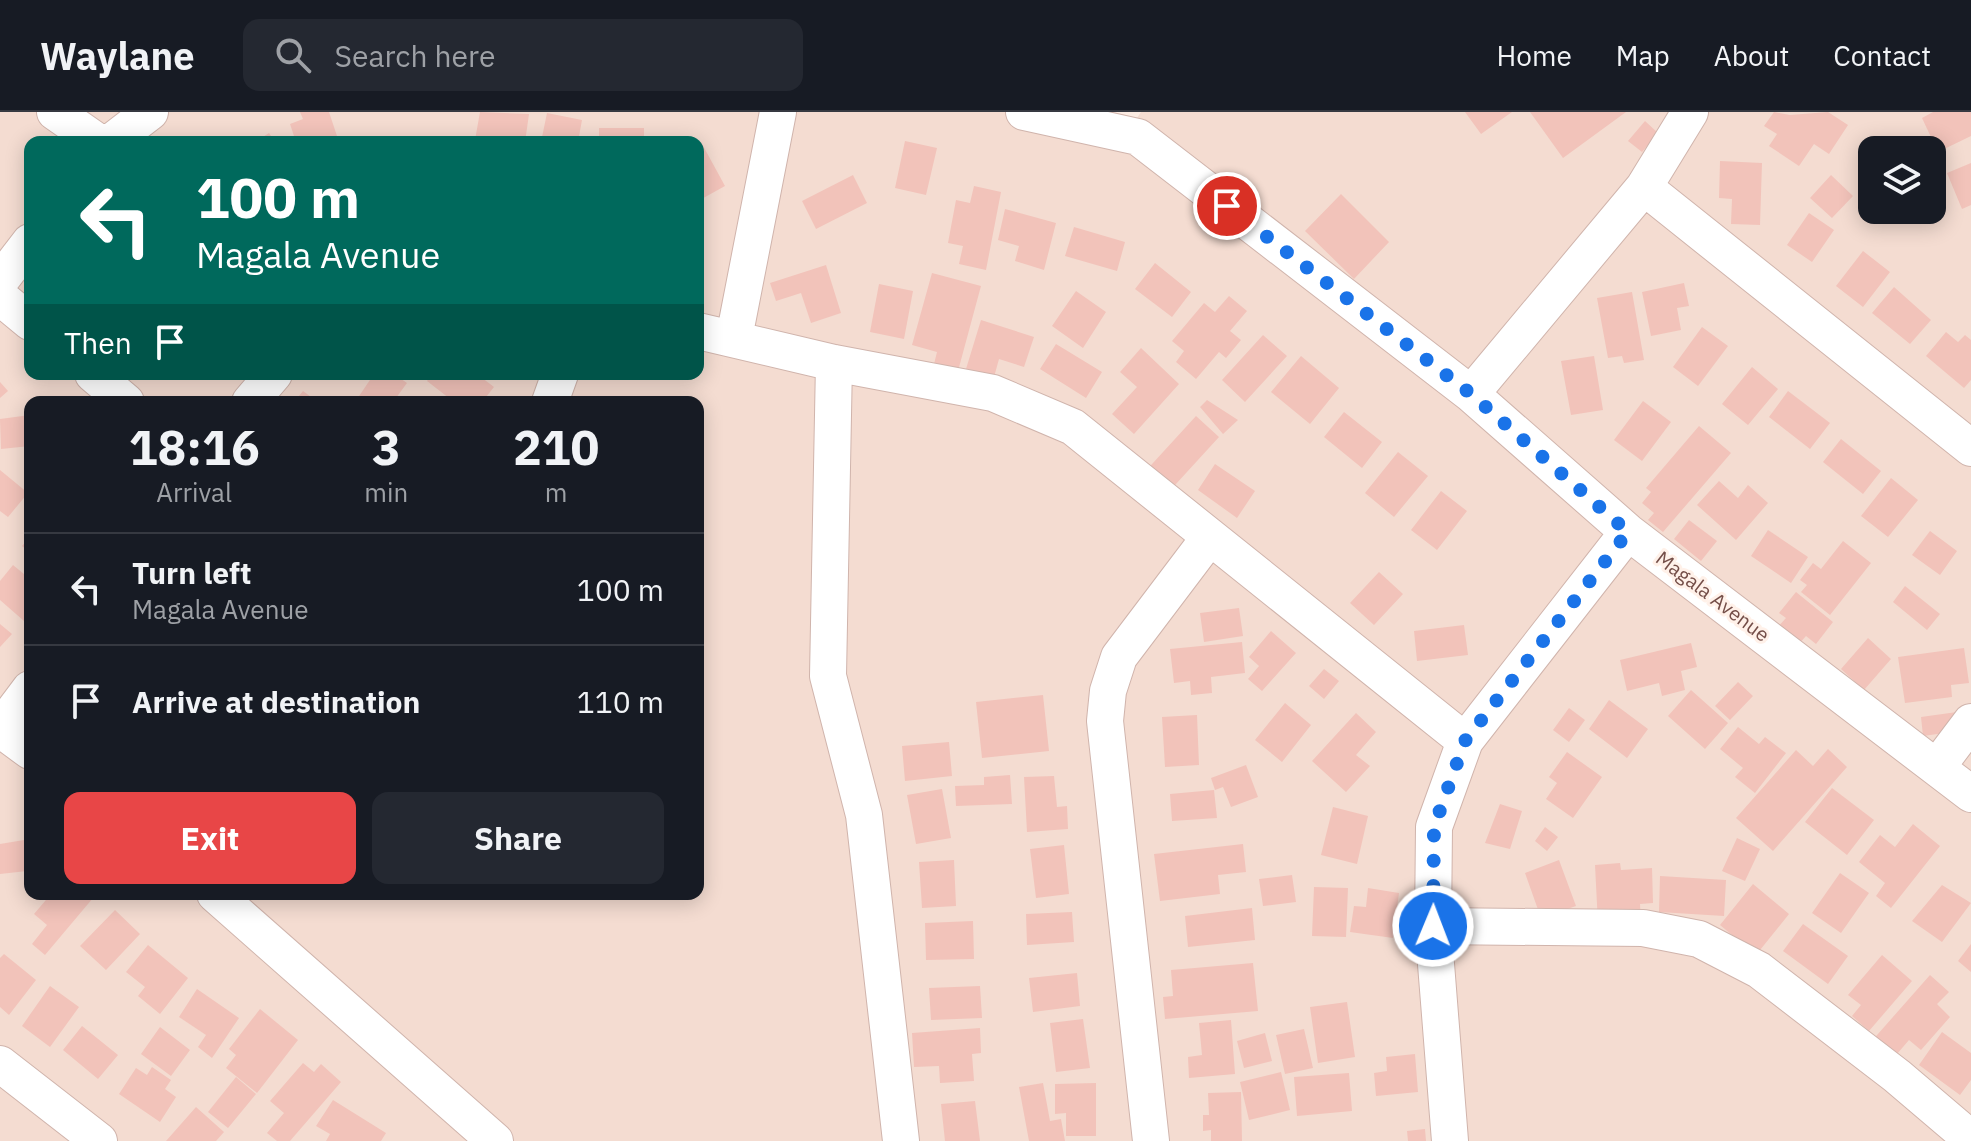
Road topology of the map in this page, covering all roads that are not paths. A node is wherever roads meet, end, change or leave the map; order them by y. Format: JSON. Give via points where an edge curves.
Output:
{"nodes":[{"id":1,"x":150,"y":112,"type":"edge"},
{"id":2,"x":778,"y":112,"type":"edge"},
{"id":3,"x":1024,"y":112,"type":"edge"},
{"id":4,"x":1690,"y":112,"type":"edge"},
{"id":5,"x":62,"y":114,"type":"edge"},
{"id":6,"x":1145,"y":124,"type":"edge"},
{"id":7,"x":90,"y":136,"type":"edge"},
{"id":8,"x":119,"y":136,"type":"edge"},
{"id":9,"x":1644,"y":187,"type":"junction"},
{"id":10,"x":24,"y":250,"type":"edge"},
{"id":11,"x":0,"y":281,"type":"edge"},
{"id":12,"x":0,"y":297,"type":"edge"},
{"id":13,"x":24,"y":317,"type":"edge"},
{"id":14,"x":704,"y":332,"type":"edge"},
{"id":15,"x":734,"y":338,"type":"junction"},
{"id":16,"x":834,"y":363,"type":"junction"},
{"id":17,"x":100,"y":380,"type":"edge"},
{"id":18,"x":269,"y":380,"type":"edge"},
{"id":19,"x":1471,"y":394,"type":"junction"},
{"id":20,"x":119,"y":396,"type":"edge"},
{"id":21,"x":255,"y":396,"type":"edge"},
{"id":22,"x":1971,"y":448,"type":"edge"},
{"id":23,"x":1628,"y":532,"type":"junction"},
{"id":24,"x":1209,"y":538,"type":"junction"},
{"id":25,"x":24,"y":697,"type":"edge"},
{"id":26,"x":1971,"y":722,"type":"edge"},
{"id":27,"x":1465,"y":741,"type":"junction"},
{"id":28,"x":24,"y":747,"type":"edge"},
{"id":29,"x":1937,"y":767,"type":"junction"},
{"id":30,"x":1971,"y":794,"type":"edge"},
{"id":31,"x":222,"y":900,"type":"edge"},
{"id":32,"x":1433,"y":926,"type":"junction"},
{"id":33,"x":0,"y":1064,"type":"edge"},
{"id":34,"x":1971,"y":1139,"type":"edge"},
{"id":35,"x":99,"y":1141,"type":"edge"},
{"id":36,"x":495,"y":1141,"type":"edge"},
{"id":37,"x":901,"y":1141,"type":"edge"},
{"id":38,"x":1151,"y":1141,"type":"edge"},
{"id":39,"x":1450,"y":1141,"type":"edge"}],
"edges":[{"from":1,"to":8,"type":"street"},
{"from":2,"to":15,"type":"street"},
{"from":3,"to":6,"type":"street","name":"Magala Avenue"},
{"from":4,"to":9,"type":"street"},
{"from":5,"to":7,"type":"street"},
{"from":6,"to":19,"type":"street","name":"Magala Avenue"},
{"from":9,"to":19,"type":"street"},
{"from":9,"to":22,"type":"street"},
{"from":10,"to":11,"type":"street"},
{"from":12,"to":13,"type":"street"},
{"from":14,"to":15,"type":"street"},
{"from":15,"to":16,"type":"street"},
{"from":16,"to":24,"type":"street","via":[[993,393],[1073,427]]},
{"from":16,"to":37,"type":"street","via":[[828,676],[864,815]]},
{"from":17,"to":20,"type":"street"},
{"from":18,"to":21,"type":"street"},
{"from":19,"to":23,"type":"street","name":"Magala Avenue"},
{"from":23,"to":27,"type":"street"},
{"from":23,"to":29,"type":"street","name":"Magala Avenue"},
{"from":24,"to":27,"type":"street"},
{"from":24,"to":38,"type":"street","via":[[1119,657],[1105,721]]},
{"from":25,"to":28,"type":"street","via":[[0,729]]},
{"from":26,"to":29,"type":"street"},
{"from":27,"to":32,"type":"street","via":[[1434,827]]},
{"from":29,"to":30,"type":"street","name":"Magala Avenue"},
{"from":31,"to":36,"type":"street"},
{"from":32,"to":34,"type":"street","via":[[1643,928],[1699,939],[1759,970]]},
{"from":32,"to":39,"type":"street"},
{"from":33,"to":35,"type":"street"}]}
